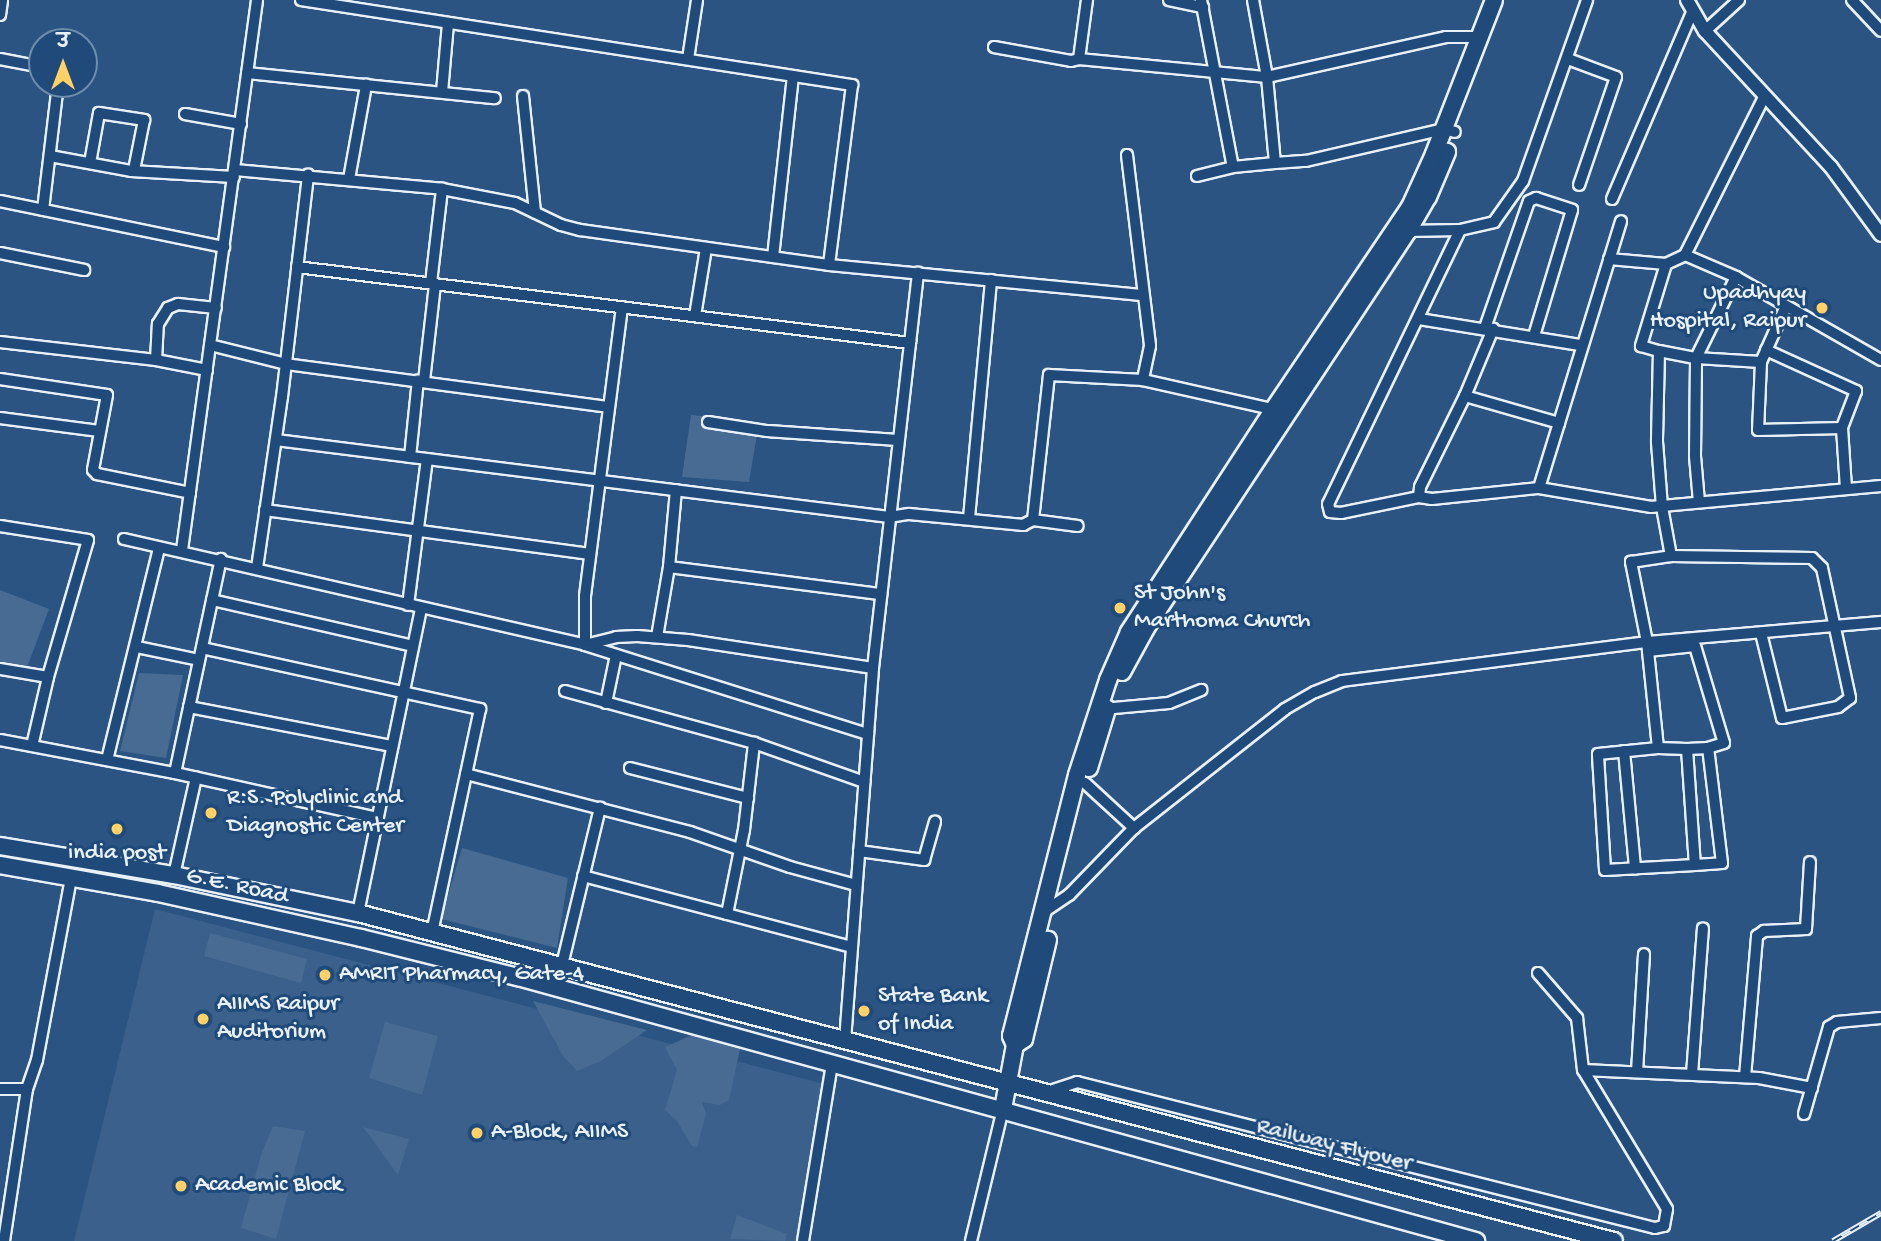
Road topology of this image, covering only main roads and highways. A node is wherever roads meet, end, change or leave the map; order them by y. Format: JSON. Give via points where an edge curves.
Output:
{"nodes":[{"id":1,"x":1494,"y":0,"type":"edge"},
{"id":2,"x":1505,"y":0,"type":"edge"},
{"id":3,"x":1450,"y":131,"type":"junction"},
{"id":4,"x":1401,"y":231,"type":"junction"},
{"id":5,"x":1102,"y":709,"type":"junction"},
{"id":6,"x":0,"y":846,"type":"edge"},
{"id":7,"x":0,"y":865,"type":"edge"},
{"id":8,"x":1051,"y":907,"type":"junction"},
{"id":9,"x":1006,"y":1083,"type":"junction"},
{"id":10,"x":1003,"y":1109,"type":"junction"},
{"id":11,"x":1476,"y":1241,"type":"edge"},
{"id":12,"x":1614,"y":1241,"type":"edge"}],
"edges":[{"from":1,"to":3,"type":"main road"},
{"from":2,"to":3,"type":"main road"},
{"from":3,"to":4,"type":"main road"},
{"from":4,"to":5,"type":"main road","via":[[1290,413],[1146,628]]},
{"from":4,"to":5,"type":"main road","via":[[1273,410],[1129,632]]},
{"from":5,"to":8,"type":"main road"},
{"from":5,"to":8,"type":"main road","via":[[1077,775]]},
{"from":6,"to":9,"type":"main road","name":"Railway Flyover","via":[[174,875],[358,913]]},
{"from":7,"to":10,"type":"main road","name":"G.E. Road","via":[[172,896],[382,943]]},
{"from":8,"to":9,"type":"main road","via":[[1011,1036],[1015,1045]]},
{"from":9,"to":10,"type":"main road"},
{"from":9,"to":12,"type":"main road","name":"Railway Flyover"},
{"from":10,"to":11,"type":"main road"}]}
